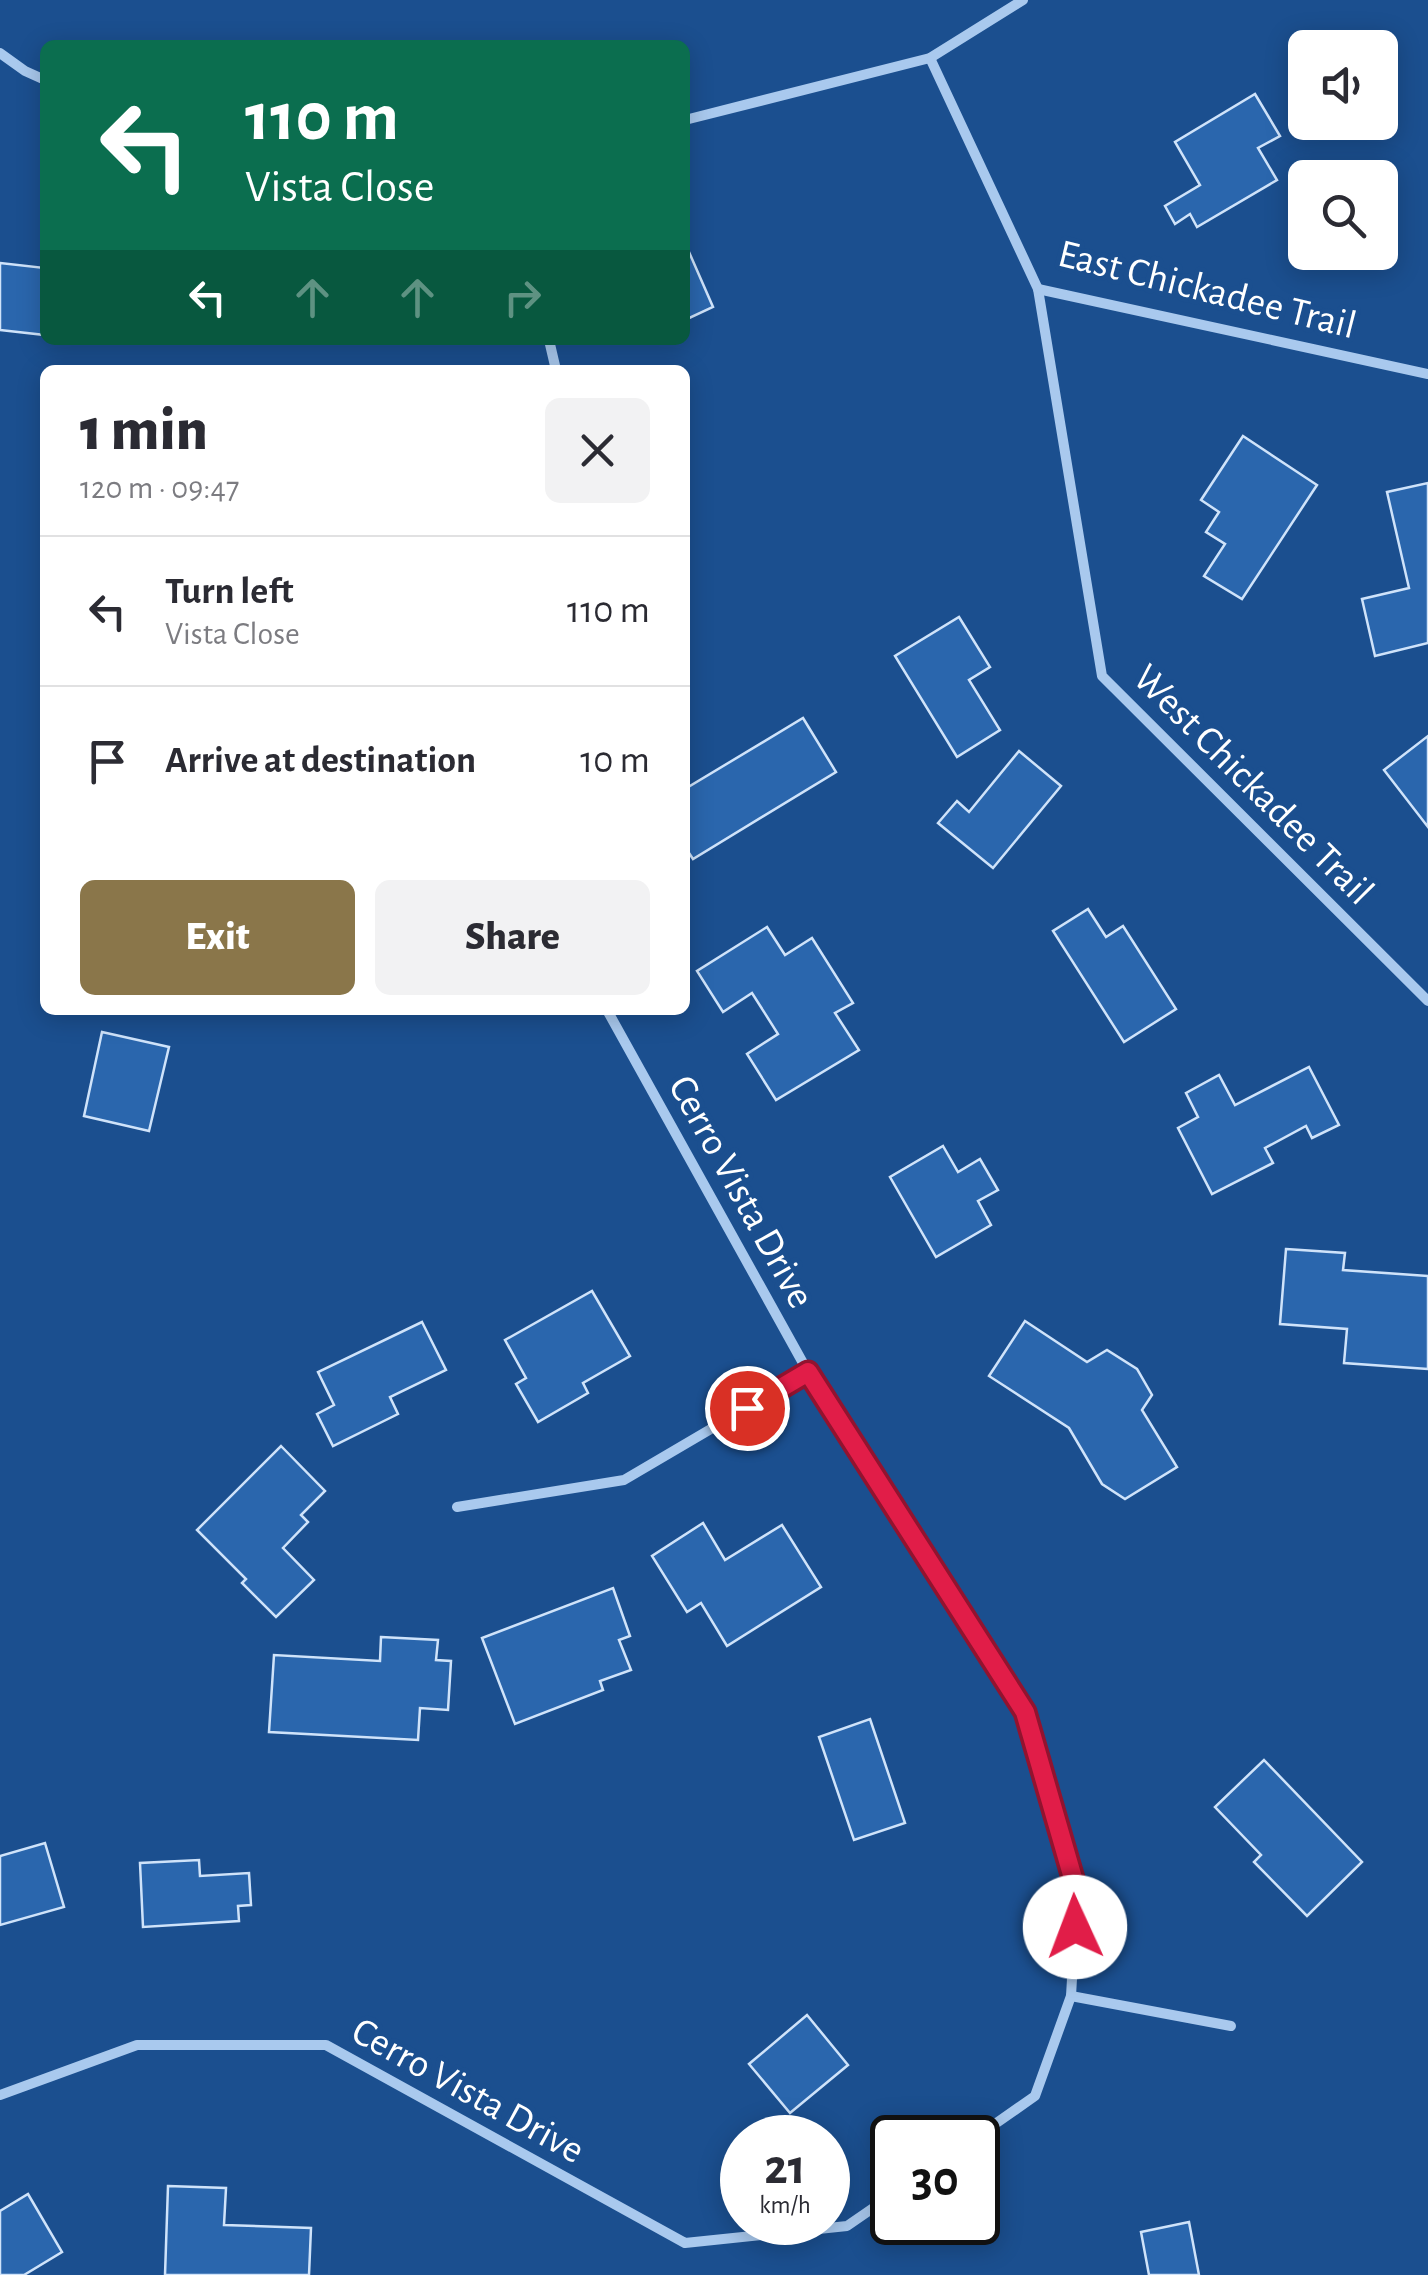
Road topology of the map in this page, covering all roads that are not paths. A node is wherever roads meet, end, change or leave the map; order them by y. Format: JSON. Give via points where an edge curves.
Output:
{"nodes":[{"id":1,"x":1023,"y":0,"type":"edge"},
{"id":2,"x":0,"y":53,"type":"edge"},
{"id":3,"x":930,"y":58,"type":"junction"},
{"id":4,"x":40,"y":78,"type":"edge"},
{"id":5,"x":690,"y":119,"type":"edge"},
{"id":6,"x":1038,"y":289,"type":"junction"},
{"id":7,"x":1428,"y":374,"type":"edge"},
{"id":8,"x":1428,"y":1001,"type":"edge"},
{"id":9,"x":610,"y":1015,"type":"edge"},
{"id":10,"x":808,"y":1372,"type":"junction"},
{"id":11,"x":458,"y":1507,"type":"dead end"},
{"id":12,"x":1071,"y":1996,"type":"junction"},
{"id":13,"x":1231,"y":2026,"type":"dead end"},
{"id":14,"x":0,"y":2095,"type":"edge"},
{"id":15,"x":1000,"y":2121,"type":"edge"},
{"id":16,"x":870,"y":2210,"type":"edge"}],
"edges":[{"from":1,"to":3,"type":"street"},
{"from":2,"to":4,"type":"street"},
{"from":3,"to":5,"type":"street"},
{"from":3,"to":6,"type":"street","name":"East Chickadee Trail"},
{"from":6,"to":7,"type":"street","name":"East Chickadee Trail"},
{"from":6,"to":8,"type":"street","name":"West Chickadee Trail","via":[[1102,676]]},
{"from":9,"to":10,"type":"street","name":"Cerro Vista Drive"},
{"from":10,"to":11,"type":"street","via":[[624,1480]]},
{"from":10,"to":12,"type":"street","name":"Cerro Vista Drive","via":[[1025,1712],[1077,1892]]},
{"from":12,"to":13,"type":"street"},
{"from":12,"to":15,"type":"street","name":"Cerro Vista Drive","via":[[1036,2096]]},
{"from":14,"to":16,"type":"street","name":"Cerro Vista Drive","via":[[138,2045],[326,2045],[685,2244],[847,2226]]}]}
